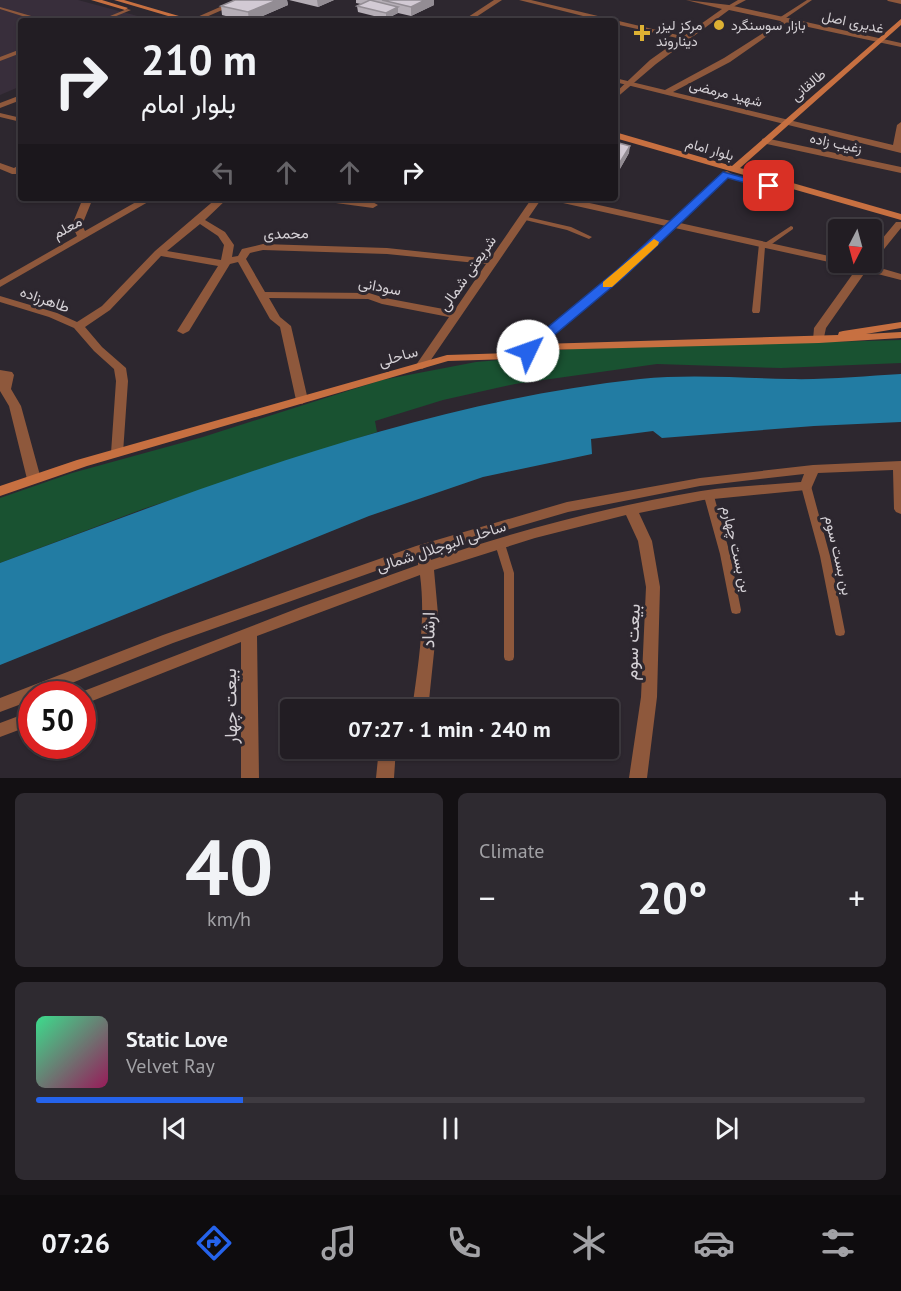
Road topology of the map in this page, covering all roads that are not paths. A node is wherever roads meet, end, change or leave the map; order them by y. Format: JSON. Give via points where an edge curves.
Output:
{"nodes":[{"id":1,"x":94,"y":0,"type":"edge"},
{"id":2,"x":117,"y":0,"type":"edge"},
{"id":3,"x":242,"y":0,"type":"edge"},
{"id":4,"x":255,"y":0,"type":"edge"},
{"id":5,"x":499,"y":0,"type":"edge"},
{"id":6,"x":522,"y":0,"type":"edge"},
{"id":7,"x":689,"y":0,"type":"edge"},
{"id":8,"x":710,"y":0,"type":"edge"},
{"id":9,"x":742,"y":0,"type":"edge"},
{"id":10,"x":810,"y":0,"type":"edge"},
{"id":11,"x":890,"y":0,"type":"edge"},
{"id":12,"x":901,"y":2,"type":"edge"},
{"id":13,"x":729,"y":7,"type":"junction"},
{"id":14,"x":0,"y":8,"type":"edge"},
{"id":15,"x":129,"y":10,"type":"junction"},
{"id":16,"x":33,"y":18,"type":"edge"},
{"id":17,"x":108,"y":18,"type":"edge"},
{"id":18,"x":159,"y":18,"type":"edge"},
{"id":19,"x":181,"y":18,"type":"edge"},
{"id":20,"x":199,"y":18,"type":"edge"},
{"id":21,"x":211,"y":18,"type":"edge"},
{"id":22,"x":470,"y":18,"type":"edge"},
{"id":23,"x":600,"y":18,"type":"edge"},
{"id":24,"x":784,"y":19,"type":"junction"},
{"id":25,"x":901,"y":21,"type":"edge"},
{"id":26,"x":618,"y":22,"type":"edge"},
{"id":27,"x":686,"y":38,"type":"junction"},
{"id":28,"x":879,"y":40,"type":"junction"},
{"id":29,"x":901,"y":45,"type":"edge"},
{"id":30,"x":18,"y":52,"type":"edge"},
{"id":31,"x":0,"y":59,"type":"edge"},
{"id":32,"x":618,"y":81,"type":"edge"},
{"id":33,"x":627,"y":83,"type":"junction"},
{"id":34,"x":18,"y":92,"type":"edge"},
{"id":35,"x":667,"y":92,"type":"junction"},
{"id":36,"x":618,"y":93,"type":"edge"},
{"id":37,"x":18,"y":98,"type":"edge"},
{"id":38,"x":0,"y":99,"type":"edge"},
{"id":39,"x":0,"y":106,"type":"edge"},
{"id":40,"x":0,"y":115,"type":"edge"},
{"id":41,"x":18,"y":119,"type":"edge"},
{"id":42,"x":787,"y":122,"type":"junction"},
{"id":43,"x":901,"y":125,"type":"edge"},
{"id":44,"x":618,"y":136,"type":"edge"},
{"id":45,"x":765,"y":141,"type":"junction"},
{"id":46,"x":618,"y":144,"type":"edge"},
{"id":47,"x":899,"y":150,"type":"edge"},
{"id":48,"x":0,"y":166,"type":"edge"},
{"id":49,"x":18,"y":170,"type":"edge"},
{"id":50,"x":18,"y":170,"type":"edge"},
{"id":51,"x":901,"y":170,"type":"edge"},
{"id":52,"x":730,"y":172,"type":"junction"},
{"id":53,"x":0,"y":173,"type":"edge"},
{"id":54,"x":87,"y":201,"type":"edge"},
{"id":55,"x":144,"y":201,"type":"edge"},
{"id":56,"x":220,"y":201,"type":"edge"},
{"id":57,"x":343,"y":201,"type":"edge"},
{"id":58,"x":535,"y":201,"type":"edge"},
{"id":59,"x":568,"y":201,"type":"edge"},
{"id":60,"x":373,"y":205,"type":"dead end"},
{"id":61,"x":523,"y":218,"type":"junction"},
{"id":62,"x":199,"y":220,"type":"junction"},
{"id":63,"x":900,"y":222,"type":"edge"},
{"id":64,"x":673,"y":224,"type":"junction"},
{"id":65,"x":791,"y":228,"type":"dead end"},
{"id":66,"x":82,"y":235,"type":"junction"},
{"id":67,"x":590,"y":237,"type":"dead end"},
{"id":68,"x":764,"y":244,"type":"junction"},
{"id":69,"x":882,"y":244,"type":"edge"},
{"id":70,"x":159,"y":253,"type":"junction"},
{"id":71,"x":241,"y":259,"type":"junction"},
{"id":72,"x":828,"y":259,"type":"edge"},
{"id":73,"x":225,"y":262,"type":"junction"},
{"id":74,"x":493,"y":262,"type":"junction"},
{"id":75,"x":882,"y":268,"type":"edge"},
{"id":76,"x":860,"y":273,"type":"edge"},
{"id":77,"x":901,"y":277,"type":"edge"},
{"id":78,"x":1,"y":282,"type":"edge"},
{"id":79,"x":262,"y":296,"type":"junction"},
{"id":80,"x":0,"y":299,"type":"edge"},
{"id":81,"x":756,"y":311,"type":"dead end"},
{"id":82,"x":456,"y":315,"type":"junction"},
{"id":83,"x":901,"y":325,"type":"edge"},
{"id":84,"x":78,"y":326,"type":"junction"},
{"id":85,"x":183,"y":331,"type":"dead end"},
{"id":86,"x":901,"y":335,"type":"edge"},
{"id":87,"x":819,"y":340,"type":"junction"},
{"id":88,"x":541,"y":347,"type":"junction"},
{"id":89,"x":422,"y":365,"type":"junction"},
{"id":90,"x":0,"y":374,"type":"edge"},
{"id":91,"x":302,"y":400,"type":"junction"},
{"id":92,"x":117,"y":453,"type":"junction"},
{"id":93,"x":900,"y":465,"type":"edge"},
{"id":94,"x":813,"y":469,"type":"junction"},
{"id":95,"x":34,"y":479,"type":"junction"},
{"id":96,"x":806,"y":486,"type":"junction"},
{"id":97,"x":0,"y":491,"type":"edge"},
{"id":98,"x":709,"y":496,"type":"junction"},
{"id":99,"x":901,"y":509,"type":"edge"},
{"id":100,"x":631,"y":510,"type":"junction"},
{"id":101,"x":500,"y":544,"type":"junction"},
{"id":102,"x":424,"y":558,"type":"junction"},
{"id":103,"x":736,"y":610,"type":"dead end"},
{"id":104,"x":840,"y":632,"type":"dead end"},
{"id":105,"x":249,"y":634,"type":"junction"},
{"id":106,"x":508,"y":657,"type":"dead end"},
{"id":107,"x":96,"y":694,"type":"edge"},
{"id":108,"x":422,"y":699,"type":"edge"},
{"id":109,"x":0,"y":705,"type":"edge"},
{"id":110,"x":18,"y":723,"type":"edge"},
{"id":111,"x":0,"y":730,"type":"edge"},
{"id":112,"x":387,"y":759,"type":"edge"},
{"id":113,"x":250,"y":778,"type":"edge"},
{"id":114,"x":385,"y":778,"type":"edge"},
{"id":115,"x":638,"y":778,"type":"edge"}],
"edges":[{"from":1,"to":15,"type":"main road"},
{"from":2,"to":19,"type":"main road"},
{"from":3,"to":20,"type":"street"},
{"from":4,"to":21,"type":"street"},
{"from":5,"to":22,"type":"street"},
{"from":6,"to":23,"type":"street"},
{"from":7,"to":13,"type":"street","name":"غدیری اصل"},
{"from":8,"to":13,"type":"street","name":"غدیری اصل"},
{"from":9,"to":13,"type":"street"},
{"from":10,"to":24,"type":"lane"},
{"from":11,"to":12,"type":"street"},
{"from":13,"to":24,"type":"street","name":"غدیری اصل"},
{"from":13,"to":27,"type":"street"},
{"from":14,"to":16,"type":"lane"},
{"from":15,"to":17,"type":"lane"},
{"from":15,"to":18,"type":"main road"},
{"from":24,"to":28,"type":"street","name":"غدیری اصل"},
{"from":24,"to":35,"type":"street","via":[[727,60]]},
{"from":25,"to":28,"type":"main road","name":"طالقانی"},
{"from":26,"to":27,"type":"street"},
{"from":27,"to":33,"type":"street"},
{"from":28,"to":29,"type":"street","name":"غدیری اصل"},
{"from":28,"to":42,"type":"main road","name":"طالقانی"},
{"from":30,"to":31,"type":"lane"},
{"from":32,"to":33,"type":"street","name":"شهید مرمضی"},
{"from":33,"to":35,"type":"street","name":"شهید مرمضی"},
{"from":33,"to":36,"type":"street"},
{"from":34,"to":38,"type":"street"},
{"from":35,"to":42,"type":"street","name":"شهید مرمضی"},
{"from":37,"to":39,"type":"street"},
{"from":40,"to":41,"type":"lane"},
{"from":42,"to":45,"type":"main road","name":"طالقانی"},
{"from":42,"to":47,"type":"street","name":"شهید مرمضی"},
{"from":43,"to":47,"type":"street"},
{"from":44,"to":52,"type":"main road","name":"بلوار امام"},
{"from":45,"to":51,"type":"street","name":"زغیب زاده"},
{"from":45,"to":52,"type":"main road","name":"طالقانی"},
{"from":46,"to":52,"type":"main road","name":"بلوار امام"},
{"from":48,"to":49,"type":"street"},
{"from":50,"to":53,"type":"street"},
{"from":52,"to":63,"type":"main road","name":"بلوار امام"},
{"from":52,"to":63,"type":"main road","name":"بلوار امام"},
{"from":52,"to":64,"type":"street"},
{"from":54,"to":66,"type":"street","via":[[76,225]]},
{"from":55,"to":66,"type":"street","name":"معلم"},
{"from":56,"to":62,"type":"street","name":"طاهرزاده"},
{"from":57,"to":60,"type":"street"},
{"from":58,"to":61,"type":"street","name":"شریعتی شمالی"},
{"from":59,"to":64,"type":"street"},
{"from":61,"to":67,"type":"lane"},
{"from":61,"to":74,"type":"street","name":"شریعتی شمالی"},
{"from":62,"to":70,"type":"street","name":"طاهرزاده"},
{"from":62,"to":73,"type":"street","via":[[222,234],[229,246]]},
{"from":63,"to":69,"type":"street"},
{"from":64,"to":68,"type":"street"},
{"from":64,"to":88,"type":"street","via":[[546,335]]},
{"from":65,"to":68,"type":"lane"},
{"from":66,"to":78,"type":"street","name":"معلم"},
{"from":68,"to":72,"type":"street"},
{"from":68,"to":81,"type":"lane"},
{"from":70,"to":73,"type":"street"},
{"from":70,"to":84,"type":"street","name":"طاهرزاده","via":[[106,309]]},
{"from":71,"to":73,"type":"street"},
{"from":71,"to":74,"type":"street","name":"محمدی","via":[[246,251],[263,247],[387,251]]},
{"from":71,"to":79,"type":"street"},
{"from":73,"to":85,"type":"street"},
{"from":74,"to":82,"type":"street","name":"شریعتی شمالی"},
{"from":75,"to":77,"type":"street"},
{"from":76,"to":87,"type":"street","via":[[820,328]]},
{"from":79,"to":82,"type":"street","name":"سودانی","via":[[369,296]]},
{"from":79,"to":91,"type":"street","via":[[285,326]]},
{"from":80,"to":84,"type":"street","name":"طاهرزاده"},
{"from":82,"to":89,"type":"street","name":"شریعتی شمالی"},
{"from":83,"to":87,"type":"main road","name":"ساحلی","via":[[860,329]]},
{"from":84,"to":92,"type":"street","via":[[120,368]]},
{"from":86,"to":87,"type":"main road","name":"ساحلی"},
{"from":87,"to":88,"type":"main road","name":"ساحلی"},
{"from":88,"to":89,"type":"main road","name":"ساحلی","via":[[510,356],[447,358]]},
{"from":89,"to":91,"type":"main road","name":"ساحلی"},
{"from":90,"to":95,"type":"street","via":[[8,375],[5,389],[15,406]]},
{"from":91,"to":92,"type":"main road","name":"ساحلی"},
{"from":92,"to":95,"type":"main road","name":"ساحلی"},
{"from":93,"to":94,"type":"street","name":"ساحلی البوجلال شمالی"},
{"from":93,"to":99,"type":"street"},
{"from":94,"to":96,"type":"street"},
{"from":94,"to":102,"type":"street","name":"ساحلی البوجلال شمالی","via":[[700,482],[567,507]]},
{"from":95,"to":97,"type":"main road","name":"ساحلی"},
{"from":96,"to":98,"type":"street","name":"ساحلی البوجلال شمالی"},
{"from":96,"to":104,"type":"lane","name":"بن بست سوم"},
{"from":98,"to":100,"type":"street","name":"ساحلی البوجلال شمالی"},
{"from":98,"to":103,"type":"lane","name":"بن بست چهارم"},
{"from":100,"to":101,"type":"street","name":"ساحلی البوجلال شمالی"},
{"from":100,"to":115,"type":"street","name":"بیعت سوم","via":[[645,541],[653,587],[649,697]]},
{"from":101,"to":102,"type":"street","name":"ساحلی البوجلال شمالی"},
{"from":101,"to":106,"type":"lane","via":[[509,573]]},
{"from":102,"to":105,"type":"street","name":"ساحلی البوجلال شمالی"},
{"from":102,"to":108,"type":"street","name":"ارشاد","via":[[429,574],[428,652]]},
{"from":102,"to":109,"type":"street","name":"ساحلی البوجلال شمالی","via":[[168,639]]},
{"from":105,"to":107,"type":"street","name":"ساحلی البوجلال شمالی"},
{"from":105,"to":113,"type":"street","name":"بیعت چهار"},
{"from":110,"to":111,"type":"street"},
{"from":112,"to":114,"type":"street"}]}
